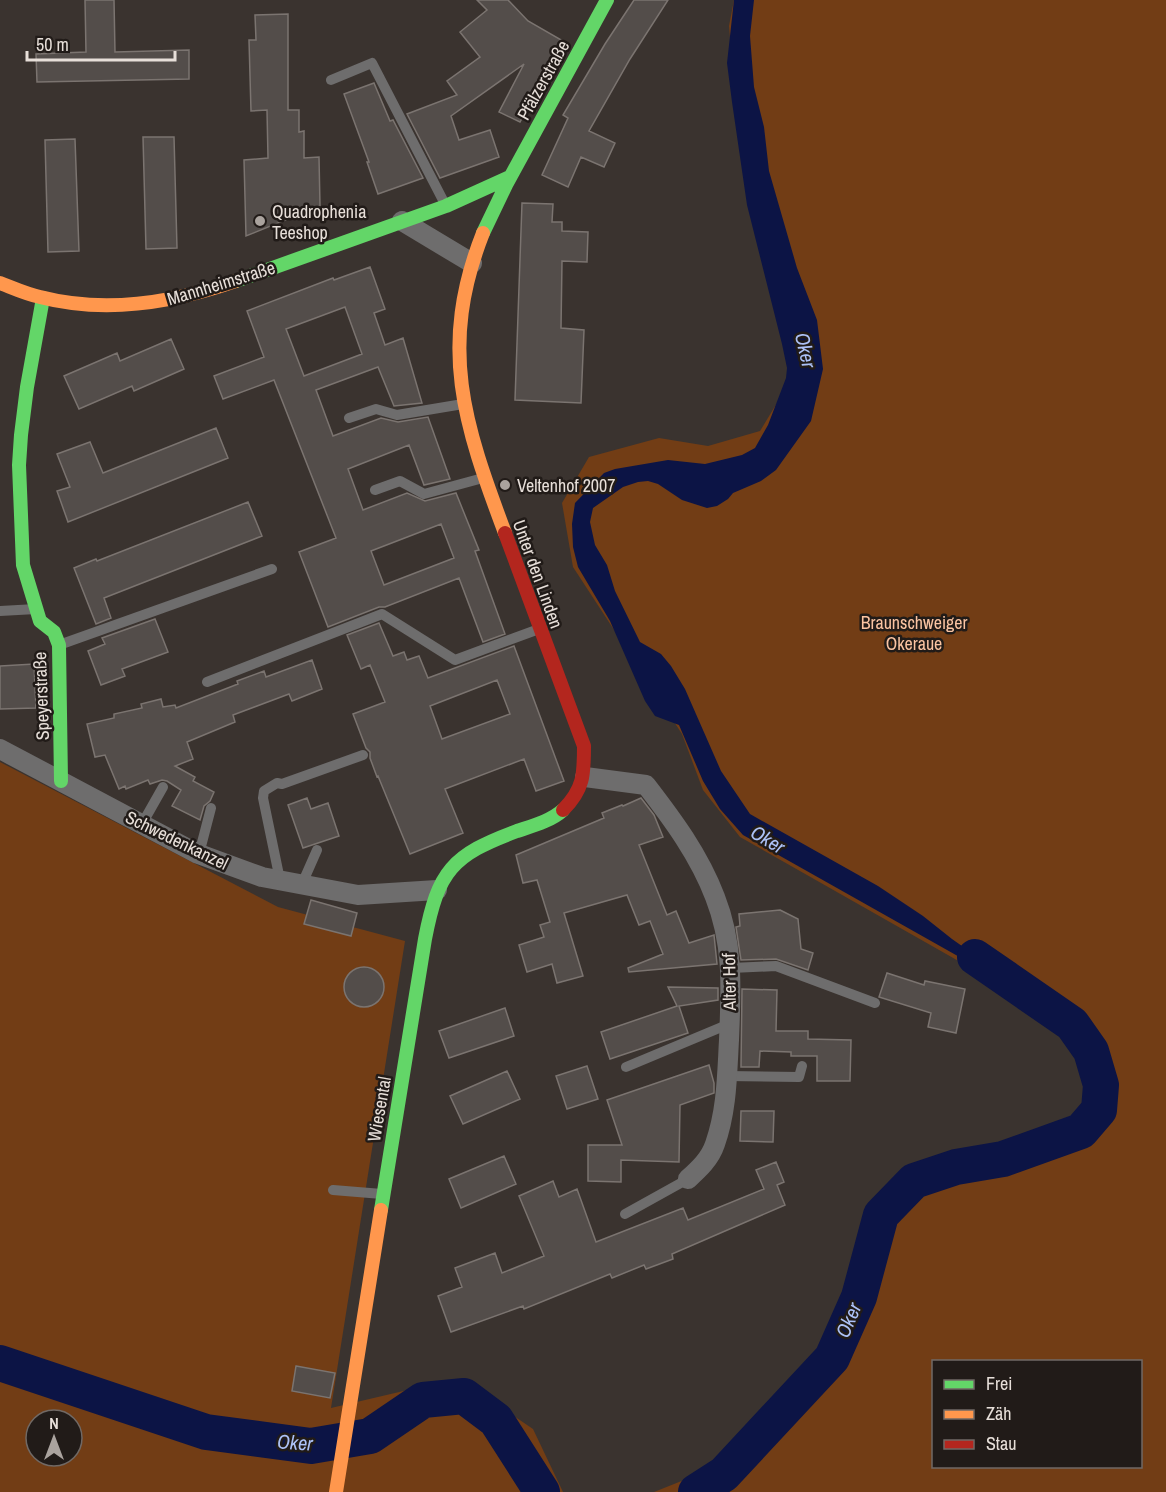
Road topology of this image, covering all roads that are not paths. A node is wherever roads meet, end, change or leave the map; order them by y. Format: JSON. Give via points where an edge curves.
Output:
{"nodes":[{"id":1,"x":607,"y":0,"type":"edge"},
{"id":2,"x":331,"y":80,"type":"dead end"},
{"id":3,"x":510,"y":177,"type":"junction"},
{"id":4,"x":446,"y":206,"type":"junction"},
{"id":5,"x":402,"y":221,"type":"junction"},
{"id":6,"x":472,"y":263,"type":"junction"},
{"id":7,"x":0,"y":283,"type":"edge"},
{"id":8,"x":43,"y":298,"type":"junction"},
{"id":9,"x":463,"y":404,"type":"junction"},
{"id":10,"x":349,"y":418,"type":"dead end"},
{"id":11,"x":484,"y":478,"type":"junction"},
{"id":12,"x":375,"y":490,"type":"dead end"},
{"id":13,"x":272,"y":569,"type":"dead end"},
{"id":14,"x":36,"y":609,"type":"junction"},
{"id":15,"x":0,"y":611,"type":"edge"},
{"id":16,"x":539,"y":629,"type":"junction"},
{"id":17,"x":59,"y":645,"type":"junction"},
{"id":18,"x":207,"y":682,"type":"dead end"},
{"id":19,"x":0,"y":749,"type":"edge"},
{"id":20,"x":363,"y":755,"type":"dead end"},
{"id":21,"x":585,"y":777,"type":"junction"},
{"id":22,"x":61,"y":781,"type":"junction"},
{"id":23,"x":163,"y":787,"type":"dead end"},
{"id":24,"x":568,"y":807,"type":"joint"},
{"id":25,"x":211,"y":808,"type":"dead end"},
{"id":26,"x":142,"y":824,"type":"junction"},
{"id":27,"x":317,"y":850,"type":"dead end"},
{"id":28,"x":199,"y":854,"type":"junction"},
{"id":29,"x":280,"y":880,"type":"junction"},
{"id":30,"x":302,"y":884,"type":"junction"},
{"id":31,"x":437,"y":890,"type":"junction"},
{"id":32,"x":731,"y":968,"type":"junction"},
{"id":33,"x":875,"y":1003,"type":"dead end"},
{"id":34,"x":729,"y":1024,"type":"junction"},
{"id":35,"x":802,"y":1066,"type":"dead end"},
{"id":36,"x":626,"y":1067,"type":"dead end"},
{"id":37,"x":727,"y":1076,"type":"junction"},
{"id":38,"x":688,"y":1179,"type":"joint"},
{"id":39,"x":333,"y":1190,"type":"dead end"},
{"id":40,"x":383,"y":1194,"type":"junction"},
{"id":41,"x":625,"y":1214,"type":"dead end"},
{"id":42,"x":337,"y":1489,"type":"edge"}],
"edges":[{"from":1,"to":3,"type":"street","name":"Pfälzerstraße"},
{"from":2,"to":4,"type":"lane","via":[[372,63]]},
{"from":3,"to":4,"type":"street","name":"Mannheimstraße"},
{"from":3,"to":6,"type":"street","name":"Unter den Linden"},
{"from":4,"to":5,"type":"street","name":"Mannheimstraße"},
{"from":5,"to":6,"type":"street"},
{"from":5,"to":8,"type":"street","name":"Mannheimstraße","via":[[166,302],[97,306]]},
{"from":6,"to":9,"type":"street","name":"Unter den Linden","via":[[459,339]]},
{"from":7,"to":8,"type":"street","name":"Mannheimstraße"},
{"from":8,"to":14,"type":"street","name":"Speyerstraße","via":[[27,387],[19,465],[23,565]]},
{"from":9,"to":10,"type":"lane","via":[[397,415],[376,409]]},
{"from":9,"to":11,"type":"street","name":"Unter den Linden"},
{"from":11,"to":12,"type":"lane","via":[[424,494],[400,481]]},
{"from":11,"to":16,"type":"street","name":"Unter den Linden"},
{"from":13,"to":17,"type":"lane"},
{"from":14,"to":15,"type":"lane"},
{"from":14,"to":17,"type":"street","name":"Speyerstraße","via":[[40,621],[54,632]]},
{"from":16,"to":18,"type":"lane","via":[[455,660],[382,614]]},
{"from":16,"to":21,"type":"street","name":"Unter den Linden","via":[[584,746]]},
{"from":17,"to":22,"type":"street","name":"Speyerstraße"},
{"from":19,"to":22,"type":"street","name":"Schwedenkanzel"},
{"from":20,"to":29,"type":"lane","via":[[264,790]]},
{"from":21,"to":24,"type":"street","name":"Unter den Linden"},
{"from":21,"to":32,"type":"street","name":"Alter Hof","via":[[646,785],[698,860],[716,898]]},
{"from":22,"to":26,"type":"street","name":"Schwedenkanzel"},
{"from":23,"to":26,"type":"lane"},
{"from":24,"to":31,"type":"street","name":"Wiesental","via":[[462,858]]},
{"from":25,"to":28,"type":"lane"},
{"from":26,"to":28,"type":"street","name":"Schwedenkanzel"},
{"from":27,"to":30,"type":"lane"},
{"from":28,"to":29,"type":"street","name":"Schwedenkanzel"},
{"from":29,"to":30,"type":"street","name":"Schwedenkanzel"},
{"from":30,"to":31,"type":"street","name":"Schwedenkanzel","via":[[358,895]]},
{"from":31,"to":40,"type":"street","name":"Wiesental","via":[[425,939]]},
{"from":32,"to":33,"type":"lane","via":[[776,966]]},
{"from":32,"to":34,"type":"street","name":"Alter Hof"},
{"from":34,"to":36,"type":"lane"},
{"from":34,"to":37,"type":"street","name":"Alter Hof"},
{"from":35,"to":37,"type":"lane","via":[[799,1077]]},
{"from":37,"to":38,"type":"street","name":"Alter Hof","via":[[715,1146]]},
{"from":38,"to":41,"type":"lane","name":"Alter Hof"},
{"from":39,"to":40,"type":"lane"},
{"from":40,"to":42,"type":"street","name":"Wiesental"}]}
